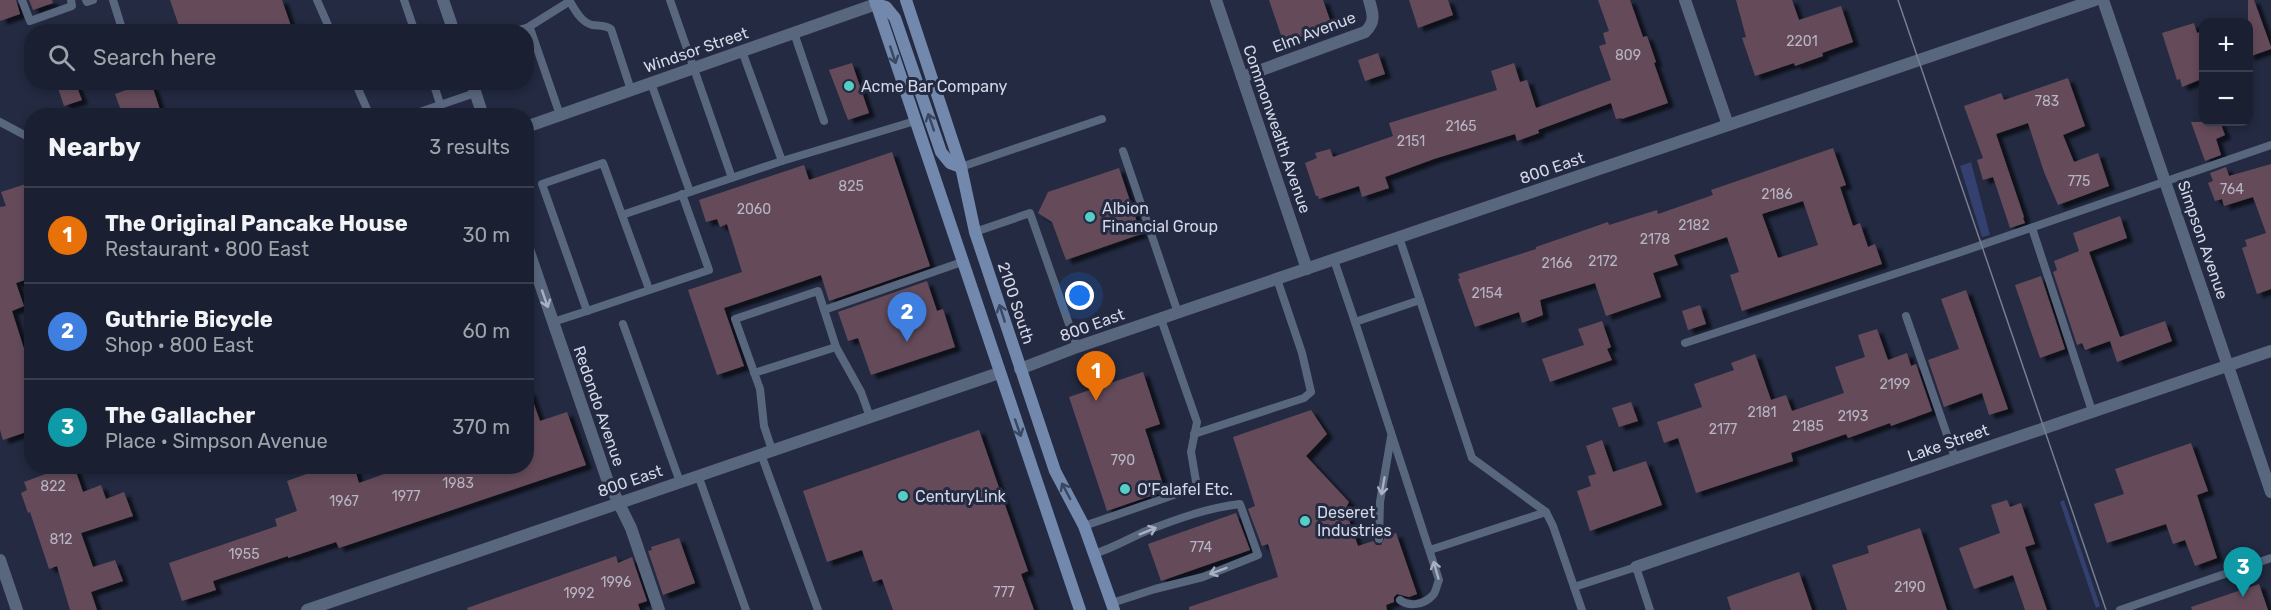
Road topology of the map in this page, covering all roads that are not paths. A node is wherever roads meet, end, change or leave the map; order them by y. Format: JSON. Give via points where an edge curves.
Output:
{"nodes":[{"id":1,"x":22,"y":0,"type":"edge"},
{"id":2,"x":71,"y":0,"type":"edge"},
{"id":3,"x":113,"y":0,"type":"edge"},
{"id":4,"x":317,"y":0,"type":"edge"},
{"id":5,"x":404,"y":0,"type":"edge"},
{"id":6,"x":443,"y":0,"type":"edge"},
{"id":7,"x":670,"y":0,"type":"edge"},
{"id":8,"x":906,"y":0,"type":"edge"},
{"id":9,"x":1216,"y":0,"type":"edge"},
{"id":10,"x":1369,"y":0,"type":"edge"},
{"id":11,"x":1685,"y":0,"type":"edge"},
{"id":12,"x":2095,"y":0,"type":"edge"},
{"id":13,"x":2103,"y":0,"type":"edge"},
{"id":14,"x":570,"y":1,"type":"edge"},
{"id":15,"x":876,"y":2,"type":"edge"},
{"id":16,"x":120,"y":24,"type":"edge"},
{"id":17,"x":328,"y":24,"type":"edge"},
{"id":18,"x":412,"y":24,"type":"edge"},
{"id":19,"x":451,"y":24,"type":"edge"},
{"id":20,"x":533,"y":24,"type":"edge"},
{"id":21,"x":794,"y":33,"type":"junction"},
{"id":22,"x":534,"y":40,"type":"edge"},
{"id":23,"x":742,"y":51,"type":"junction"},
{"id":24,"x":693,"y":68,"type":"junction"},
{"id":25,"x":1242,"y":77,"type":"junction"},
{"id":26,"x":651,"y":83,"type":"junction"},
{"id":27,"x":359,"y":90,"type":"edge"},
{"id":28,"x":435,"y":90,"type":"edge"},
{"id":29,"x":469,"y":90,"type":"edge"},
{"id":30,"x":474,"y":90,"type":"edge"},
{"id":31,"x":632,"y":90,"type":"junction"},
{"id":32,"x":440,"y":104,"type":"junction"},
{"id":33,"x":366,"y":108,"type":"edge"},
{"id":34,"x":429,"y":108,"type":"edge"},
{"id":35,"x":480,"y":108,"type":"edge"},
{"id":36,"x":560,"y":115,"type":"junction"},
{"id":37,"x":1102,"y":119,"type":"dead end"},
{"id":38,"x":824,"y":121,"type":"dead end"},
{"id":39,"x":915,"y":121,"type":"junction"},
{"id":40,"x":0,"y":122,"type":"edge"},
{"id":41,"x":534,"y":124,"type":"edge"},
{"id":42,"x":1728,"y":125,"type":"junction"},
{"id":43,"x":24,"y":135,"type":"edge"},
{"id":44,"x":2271,"y":145,"type":"edge"},
{"id":45,"x":1123,"y":151,"type":"dead end"},
{"id":46,"x":782,"y":161,"type":"junction"},
{"id":47,"x":961,"y":167,"type":"junction"},
{"id":48,"x":732,"y":178,"type":"junction"},
{"id":49,"x":2165,"y":182,"type":"junction"},
{"id":50,"x":686,"y":193,"type":"junction"},
{"id":51,"x":622,"y":214,"type":"junction"},
{"id":52,"x":2032,"y":228,"type":"junction"},
{"id":53,"x":975,"y":232,"type":"junction"},
{"id":54,"x":1399,"y":237,"type":"junction"},
{"id":55,"x":1334,"y":260,"type":"junction"},
{"id":56,"x":962,"y":262,"type":"junction"},
{"id":57,"x":534,"y":266,"type":"edge"},
{"id":58,"x":1307,"y":269,"type":"junction"},
{"id":59,"x":1278,"y":279,"type":"junction"},
{"id":60,"x":649,"y":289,"type":"junction"},
{"id":61,"x":1420,"y":300,"type":"junction"},
{"id":62,"x":824,"y":310,"type":"junction"},
{"id":63,"x":587,"y":311,"type":"junction"},
{"id":64,"x":1178,"y":313,"type":"junction"},
{"id":65,"x":1906,"y":316,"type":"dead end"},
{"id":66,"x":1161,"y":319,"type":"junction"},
{"id":67,"x":554,"y":322,"type":"junction"},
{"id":68,"x":1355,"y":322,"type":"junction"},
{"id":69,"x":623,"y":324,"type":"dead end"},
{"id":70,"x":1685,"y":343,"type":"dead end"},
{"id":71,"x":836,"y":347,"type":"junction"},
{"id":72,"x":1077,"y":347,"type":"junction"},
{"id":73,"x":2271,"y":351,"type":"edge"},
{"id":74,"x":2228,"y":365,"type":"junction"},
{"id":75,"x":1020,"y":369,"type":"junction"},
{"id":76,"x":754,"y":373,"type":"junction"},
{"id":77,"x":999,"y":373,"type":"junction"},
{"id":78,"x":2092,"y":411,"type":"junction"},
{"id":79,"x":870,"y":417,"type":"junction"},
{"id":80,"x":1194,"y":434,"type":"junction"},
{"id":81,"x":1392,"y":434,"type":"junction"},
{"id":82,"x":766,"y":452,"type":"junction"},
{"id":83,"x":1955,"y":458,"type":"junction"},
{"id":84,"x":698,"y":475,"type":"junction"},
{"id":85,"x":680,"y":482,"type":"junction"},
{"id":86,"x":2271,"y":492,"type":"edge"},
{"id":87,"x":618,"y":502,"type":"junction"},
{"id":88,"x":1545,"y":512,"type":"junction"},
{"id":89,"x":1084,"y":526,"type":"junction"},
{"id":90,"x":1380,"y":539,"type":"dead end"},
{"id":91,"x":1430,"y":550,"type":"junction"},
{"id":92,"x":1095,"y":554,"type":"junction"},
{"id":93,"x":2271,"y":558,"type":"edge"},
{"id":94,"x":0,"y":560,"type":"edge"},
{"id":95,"x":1636,"y":567,"type":"junction"},
{"id":96,"x":1574,"y":587,"type":"junction"},
{"id":97,"x":1400,"y":600,"type":"dead end"},
{"id":98,"x":1113,"y":607,"type":"edge"},
{"id":99,"x":17,"y":610,"type":"edge"},
{"id":100,"x":307,"y":610,"type":"edge"},
{"id":101,"x":659,"y":610,"type":"edge"},
{"id":102,"x":746,"y":610,"type":"edge"},
{"id":103,"x":818,"y":610,"type":"edge"},
{"id":104,"x":1080,"y":610,"type":"edge"},
{"id":105,"x":1582,"y":610,"type":"edge"},
{"id":106,"x":1650,"y":610,"type":"edge"},
{"id":107,"x":2120,"y":610,"type":"edge"}],
"edges":[{"from":1,"to":2,"type":"lane","via":[[30,21],[72,6]]},
{"from":3,"to":16,"type":"lane"},
{"from":4,"to":17,"type":"lane"},
{"from":5,"to":18,"type":"lane"},
{"from":6,"to":19,"type":"street"},
{"from":7,"to":24,"type":"lane"},
{"from":8,"to":47,"type":"main road","name":"2100 South"},
{"from":9,"to":25,"type":"street","name":"Commonwealth Avenue"},
{"from":10,"to":25,"type":"street","name":"Elm Avenue","via":[[1373,19],[1365,32]]},
{"from":11,"to":42,"type":"street"},
{"from":12,"to":42,"type":"street","name":"800 East"},
{"from":13,"to":49,"type":"street","name":"Simpson Avenue"},
{"from":14,"to":20,"type":"lane"},
{"from":14,"to":31,"type":"lane","via":[[582,20],[611,29]]},
{"from":15,"to":21,"type":"street","name":"Windsor Street"},
{"from":15,"to":39,"type":"main road","one_way":true},
{"from":47,"to":15,"type":"main road","one_way":true,"via":[[950,163],[941,152],[896,18]]},
{"from":21,"to":23,"type":"street","name":"Windsor Street"},
{"from":21,"to":38,"type":"lane"},
{"from":22,"to":36,"type":"lane"},
{"from":23,"to":24,"type":"street","name":"Windsor Street"},
{"from":23,"to":46,"type":"lane"},
{"from":24,"to":26,"type":"street","name":"Windsor Street"},
{"from":24,"to":48,"type":"lane"},
{"from":25,"to":58,"type":"street","name":"Commonwealth Avenue"},
{"from":26,"to":31,"type":"street","name":"Windsor Street"},
{"from":26,"to":50,"type":"lane"},
{"from":27,"to":33,"type":"lane"},
{"from":28,"to":32,"type":"lane"},
{"from":29,"to":32,"type":"lane"},
{"from":30,"to":35,"type":"street"},
{"from":31,"to":36,"type":"street","name":"Windsor Street"},
{"from":32,"to":34,"type":"lane"},
{"from":36,"to":41,"type":"street","name":"Windsor Street"},
{"from":37,"to":47,"type":"lane"},
{"from":39,"to":46,"type":"lane"},
{"from":39,"to":56,"type":"main road"},
{"from":40,"to":43,"type":"lane"},
{"from":42,"to":54,"type":"street","name":"800 East"},
{"from":44,"to":49,"type":"lane"},
{"from":45,"to":64,"type":"lane"},
{"from":46,"to":48,"type":"lane"},
{"from":47,"to":53,"type":"main road","name":"2100 South"},
{"from":48,"to":50,"type":"lane"},
{"from":49,"to":52,"type":"lane"},
{"from":49,"to":74,"type":"street","name":"Simpson Avenue"},
{"from":50,"to":51,"type":"lane"},
{"from":50,"to":60,"type":"lane","via":[[709,270]]},
{"from":51,"to":60,"type":"lane"},
{"from":51,"to":63,"type":"lane","via":[[603,163],[542,184]]},
{"from":52,"to":70,"type":"lane"},
{"from":52,"to":78,"type":"lane"},
{"from":53,"to":72,"type":"lane","via":[[1030,213]]},
{"from":75,"to":53,"type":"main road","name":"2100 South","one_way":true},
{"from":54,"to":55,"type":"street","name":"800 East"},
{"from":54,"to":61,"type":"lane"},
{"from":55,"to":58,"type":"street","name":"800 East"},
{"from":55,"to":68,"type":"lane"},
{"from":56,"to":62,"type":"lane"},
{"from":56,"to":77,"type":"main road"},
{"from":57,"to":67,"type":"street","name":"Redondo Avenue","one_way":true},
{"from":58,"to":59,"type":"street","name":"800 East"},
{"from":59,"to":64,"type":"street","name":"800 East"},
{"from":59,"to":80,"type":"lane","via":[[1311,392],[1304,398]]},
{"from":60,"to":63,"type":"lane"},
{"from":61,"to":68,"type":"lane"},
{"from":61,"to":88,"type":"lane","via":[[1472,458]]},
{"from":62,"to":71,"type":"lane"},
{"from":62,"to":76,"type":"lane","via":[[818,291],[735,319]]},
{"from":63,"to":67,"type":"lane"},
{"from":64,"to":66,"type":"street","name":"800 East"},
{"from":65,"to":83,"type":"lane"},
{"from":66,"to":72,"type":"street","name":"800 East"},
{"from":66,"to":80,"type":"lane","via":[[1197,422]]},
{"from":67,"to":87,"type":"street","name":"Redondo Avenue"},
{"from":68,"to":81,"type":"lane"},
{"from":69,"to":85,"type":"lane"},
{"from":71,"to":76,"type":"lane"},
{"from":71,"to":79,"type":"lane"},
{"from":72,"to":75,"type":"street","name":"800 East"},
{"from":73,"to":74,"type":"street","name":"Lake Street"},
{"from":74,"to":78,"type":"street","name":"Lake Street"},
{"from":74,"to":86,"type":"street","name":"Simpson Avenue"},
{"from":89,"to":75,"type":"main road","name":"2100 South","one_way":true,"via":[[1055,471]]},
{"from":76,"to":82,"type":"lane","via":[[760,389]]},
{"from":77,"to":79,"type":"street","name":"800 East"},
{"from":77,"to":104,"type":"main road","one_way":true},
{"from":78,"to":83,"type":"street","name":"Lake Street"},
{"from":79,"to":82,"type":"street","name":"800 East"},
{"from":80,"to":89,"type":"lane","via":[[1191,452],[1197,487]]},
{"from":81,"to":90,"type":"lane","one_way":true,"via":[[1380,502]]},
{"from":81,"to":91,"type":"lane"},
{"from":82,"to":84,"type":"street","name":"800 East"},
{"from":82,"to":103,"type":"lane"},
{"from":83,"to":95,"type":"street","name":"Lake Street"},
{"from":84,"to":85,"type":"street","name":"800 East"},
{"from":84,"to":102,"type":"lane"},
{"from":85,"to":87,"type":"street","name":"800 East"},
{"from":87,"to":100,"type":"street","name":"800 East"},
{"from":87,"to":101,"type":"street","name":"Redondo Avenue"},
{"from":88,"to":91,"type":"lane"},
{"from":88,"to":96,"type":"lane"},
{"from":89,"to":92,"type":"main road","name":"2100 South"},
{"from":97,"to":91,"type":"lane","one_way":true,"via":[[1406,605],[1417,604],[1433,595],[1439,580]]},
{"from":92,"to":98,"type":"main road","name":"2100 South"},
{"from":92,"to":98,"type":"lane","one_way":true,"via":[[1212,507],[1240,504],[1258,555]]},
{"from":93,"to":107,"type":"lane"},
{"from":94,"to":99,"type":"street"},
{"from":95,"to":96,"type":"lane"},
{"from":95,"to":106,"type":"lane"},
{"from":96,"to":105,"type":"lane"}]}
